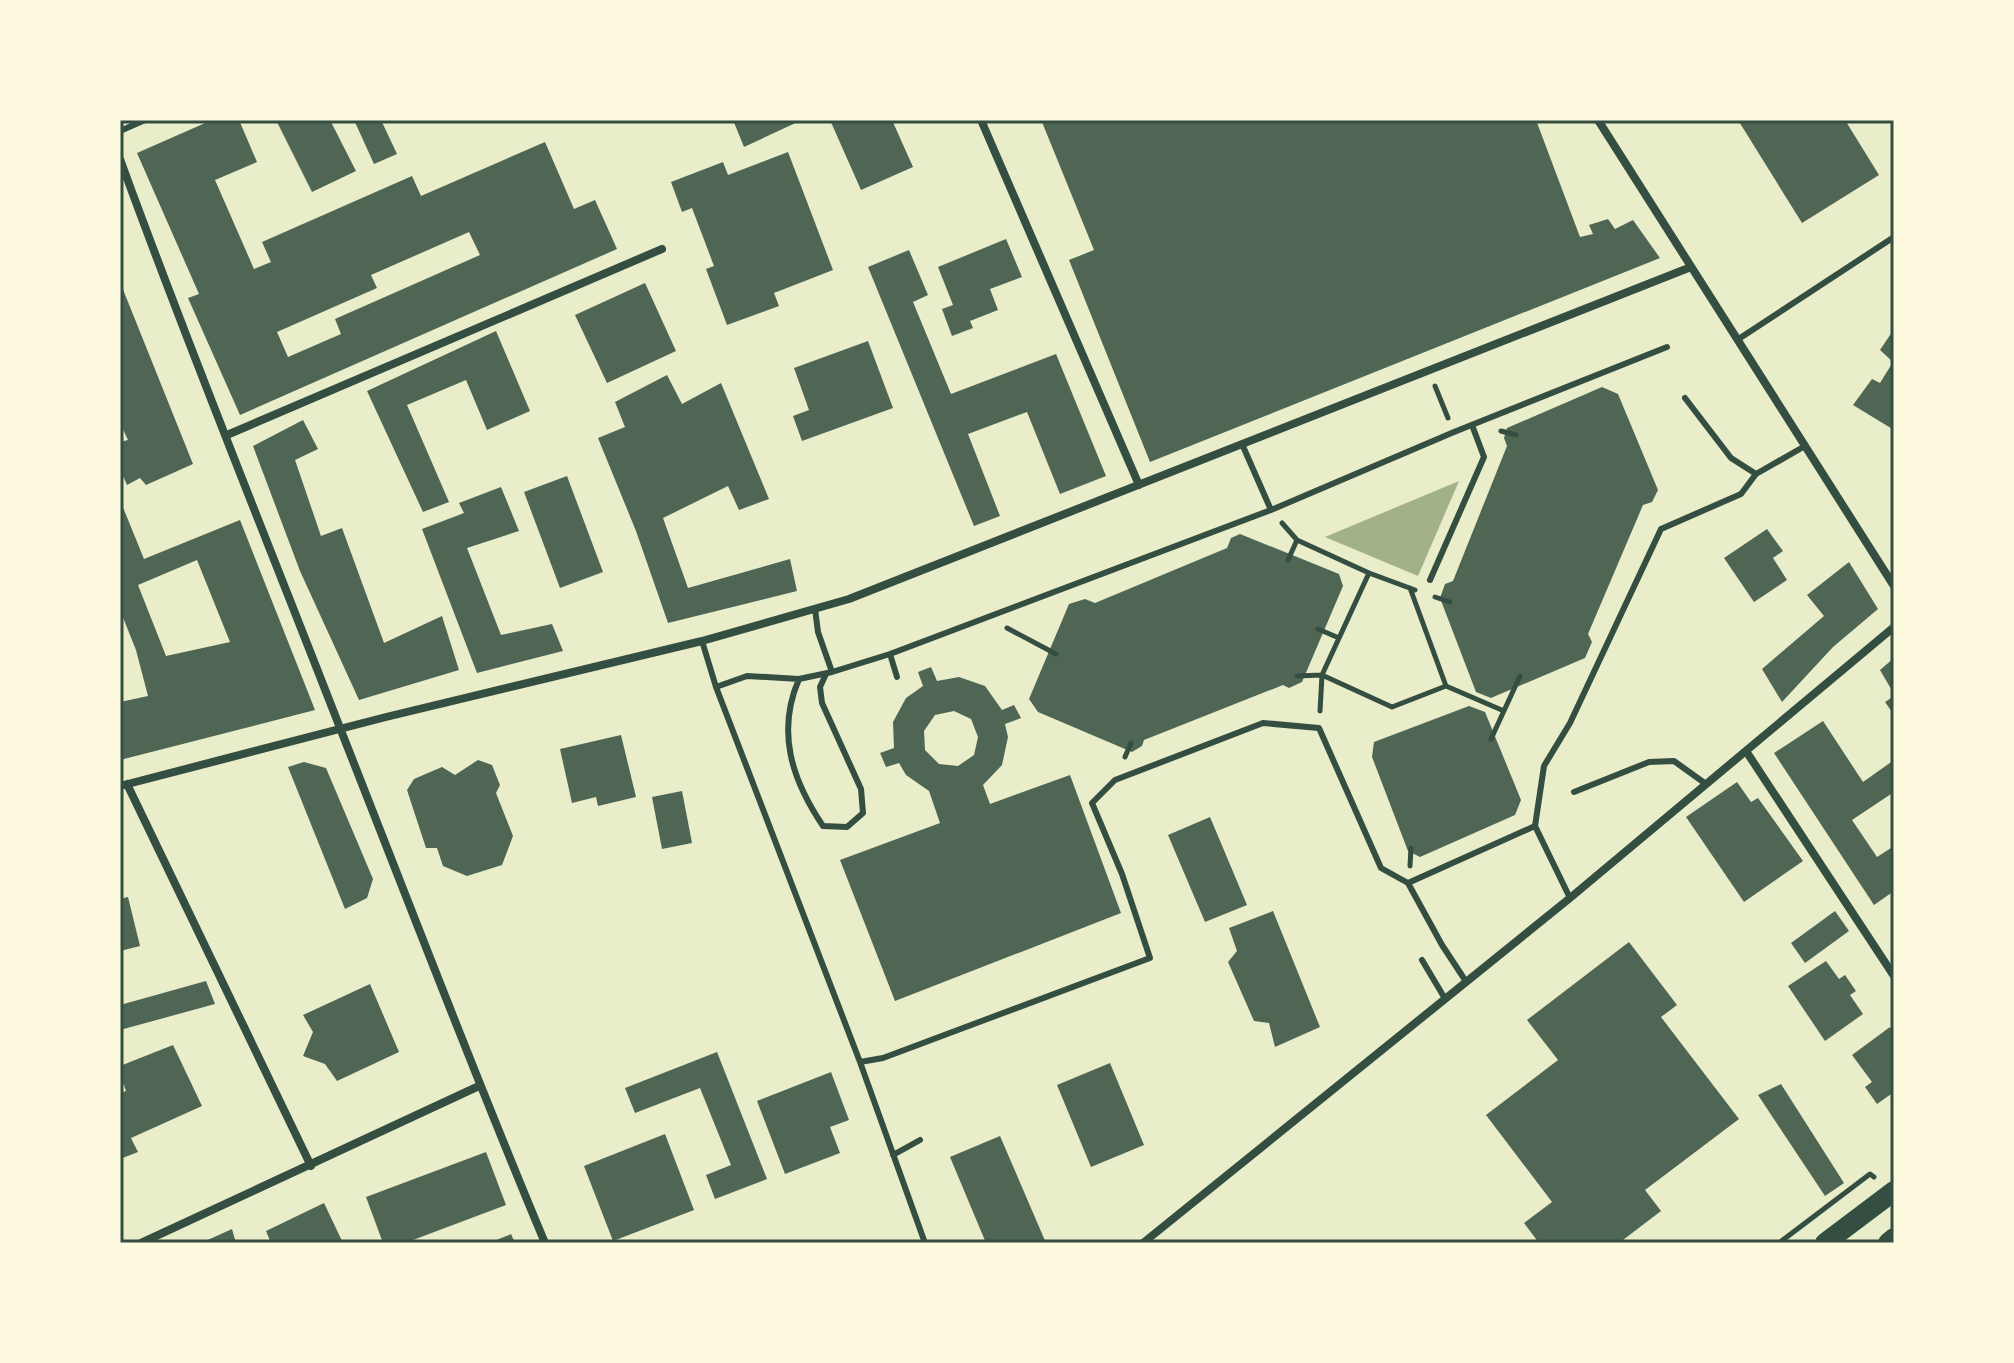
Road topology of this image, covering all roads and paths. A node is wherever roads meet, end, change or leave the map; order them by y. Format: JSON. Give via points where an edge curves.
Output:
{"nodes":[{"id":1,"x":145,"y":120,"type":"edge"},
{"id":2,"x":981,"y":120,"type":"edge"},
{"id":3,"x":1598,"y":120,"type":"edge"},
{"id":4,"x":120,"y":131,"type":"edge"},
{"id":5,"x":120,"y":159,"type":"edge"},
{"id":6,"x":1894,"y":237,"type":"edge"},
{"id":7,"x":662,"y":249,"type":"dead end"},
{"id":8,"x":1691,"y":267,"type":"junction"},
{"id":9,"x":1737,"y":340,"type":"junction"},
{"id":10,"x":1667,"y":347,"type":"dead end"},
{"id":11,"x":1440,"y":396,"type":"dead end"},
{"id":12,"x":1685,"y":398,"type":"dead end"},
{"id":13,"x":1443,"y":405,"type":"dead end"},
{"id":14,"x":1472,"y":425,"type":"junction"},
{"id":15,"x":227,"y":435,"type":"junction"},
{"id":16,"x":1242,"y":444,"type":"junction"},
{"id":17,"x":1805,"y":446,"type":"junction"},
{"id":18,"x":1756,"y":474,"type":"junction"},
{"id":19,"x":1139,"y":485,"type":"junction"},
{"id":20,"x":1271,"y":510,"type":"junction"},
{"id":21,"x":1288,"y":560,"type":"dead end"},
{"id":22,"x":1369,"y":573,"type":"junction"},
{"id":23,"x":1430,"y":580,"type":"dead end"},
{"id":24,"x":1894,"y":586,"type":"edge"},
{"id":25,"x":1410,"y":588,"type":"junction"},
{"id":26,"x":1450,"y":602,"type":"dead end"},
{"id":27,"x":815,"y":609,"type":"junction"},
{"id":28,"x":988,"y":618,"type":"junction"},
{"id":29,"x":1894,"y":627,"type":"edge"},
{"id":30,"x":1318,"y":629,"type":"dead end"},
{"id":31,"x":1339,"y":638,"type":"junction"},
{"id":32,"x":702,"y":641,"type":"junction"},
{"id":33,"x":890,"y":654,"type":"junction"},
{"id":34,"x":1056,"y":654,"type":"dead end"},
{"id":35,"x":829,"y":673,"type":"junction"},
{"id":36,"x":1322,"y":675,"type":"junction"},
{"id":37,"x":1297,"y":676,"type":"dead end"},
{"id":38,"x":1520,"y":676,"type":"dead end"},
{"id":39,"x":897,"y":677,"type":"dead end"},
{"id":40,"x":799,"y":679,"type":"junction"},
{"id":41,"x":1446,"y":686,"type":"junction"},
{"id":42,"x":716,"y":687,"type":"junction"},
{"id":43,"x":1504,"y":711,"type":"junction"},
{"id":44,"x":1319,"y":728,"type":"junction"},
{"id":45,"x":341,"y":730,"type":"junction"},
{"id":46,"x":1491,"y":739,"type":"dead end"},
{"id":47,"x":1746,"y":751,"type":"junction"},
{"id":48,"x":1706,"y":784,"type":"junction"},
{"id":49,"x":124,"y":785,"type":"edge"},
{"id":50,"x":1574,"y":792,"type":"dead end"},
{"id":51,"x":1535,"y":826,"type":"junction"},
{"id":52,"x":1408,"y":883,"type":"junction"},
{"id":53,"x":1570,"y":898,"type":"junction"},
{"id":54,"x":1422,"y":960,"type":"dead end"},
{"id":55,"x":1894,"y":976,"type":"edge"},
{"id":56,"x":1465,"y":980,"type":"junction"},
{"id":57,"x":1444,"y":997,"type":"junction"},
{"id":58,"x":860,"y":1062,"type":"junction"},
{"id":59,"x":479,"y":1086,"type":"junction"},
{"id":60,"x":920,"y":1140,"type":"dead end"},
{"id":61,"x":893,"y":1155,"type":"junction"},
{"id":62,"x":311,"y":1166,"type":"junction"},
{"id":63,"x":1894,"y":1191,"type":"edge"},
{"id":64,"x":1894,"y":1238,"type":"edge"},
{"id":65,"x":141,"y":1243,"type":"edge"},
{"id":66,"x":545,"y":1243,"type":"edge"},
{"id":67,"x":925,"y":1243,"type":"edge"},
{"id":68,"x":1143,"y":1243,"type":"edge"},
{"id":69,"x":1825,"y":1243,"type":"edge"},
{"id":70,"x":1888,"y":1243,"type":"edge"}],
"edges":[{"from":1,"to":4,"type":"lane"},
{"from":2,"to":19,"type":"street"},
{"from":3,"to":8,"type":"street"},
{"from":5,"to":15,"type":"street","via":[[180,325]]},
{"from":6,"to":9,"type":"lane"},
{"from":7,"to":15,"type":"street"},
{"from":8,"to":9,"type":"street"},
{"from":8,"to":16,"type":"street"},
{"from":9,"to":17,"type":"street"},
{"from":10,"to":14,"type":"lane"},
{"from":11,"to":13,"type":"path"},
{"from":12,"to":18,"type":"lane","via":[[1731,458]]},
{"from":14,"to":20,"type":"lane"},
{"from":14,"to":23,"type":"lane","via":[[1484,457]]},
{"from":15,"to":45,"type":"street"},
{"from":16,"to":19,"type":"street"},
{"from":16,"to":20,"type":"lane"},
{"from":17,"to":18,"type":"lane"},
{"from":17,"to":24,"type":"street"},
{"from":18,"to":51,"type":"lane","via":[[1741,494],[1661,529],[1570,723],[1544,766]]},
{"from":19,"to":27,"type":"street"},
{"from":20,"to":28,"type":"lane"},
{"from":21,"to":22,"type":"path","via":[[1297,540]]},
{"from":22,"to":25,"type":"path"},
{"from":22,"to":31,"type":"path"},
{"from":25,"to":26,"type":"path"},
{"from":25,"to":41,"type":"path"},
{"from":27,"to":32,"type":"street"},
{"from":27,"to":35,"type":"lane"},
{"from":28,"to":33,"type":"lane"},
{"from":28,"to":34,"type":"path"},
{"from":29,"to":47,"type":"street"},
{"from":30,"to":31,"type":"path"},
{"from":31,"to":36,"type":"path"},
{"from":32,"to":42,"type":"lane"},
{"from":32,"to":45,"type":"street"},
{"from":33,"to":35,"type":"lane"},
{"from":33,"to":39,"type":"lane"},
{"from":35,"to":40,"type":"lane"},
{"from":35,"to":40,"type":"lane","via":[[820,687],[822,703],[861,789],[863,813],[847,827],[823,826],[790,761],[786,724]]},
{"from":36,"to":37,"type":"path"},
{"from":36,"to":41,"type":"path","via":[[1392,707]]},
{"from":36,"to":44,"type":"path"},
{"from":38,"to":43,"type":"path"},
{"from":40,"to":42,"type":"lane","via":[[747,676]]},
{"from":41,"to":43,"type":"path"},
{"from":42,"to":58,"type":"lane"},
{"from":43,"to":46,"type":"path"},
{"from":44,"to":52,"type":"lane","via":[[1381,868]]},
{"from":44,"to":58,"type":"lane","via":[[1263,723],[1115,780],[1092,803],[1150,958]]},
{"from":45,"to":49,"type":"street"},
{"from":45,"to":59,"type":"street"},
{"from":47,"to":48,"type":"street"},
{"from":47,"to":55,"type":"street"},
{"from":48,"to":50,"type":"lane","via":[[1674,761],[1649,762]]},
{"from":48,"to":53,"type":"street"},
{"from":49,"to":62,"type":"street"},
{"from":51,"to":52,"type":"lane"},
{"from":51,"to":53,"type":"lane"},
{"from":52,"to":56,"type":"lane"},
{"from":53,"to":56,"type":"street"},
{"from":54,"to":57,"type":"lane"},
{"from":56,"to":57,"type":"street"},
{"from":57,"to":68,"type":"street"},
{"from":58,"to":61,"type":"lane"},
{"from":59,"to":62,"type":"street"},
{"from":59,"to":66,"type":"street"},
{"from":60,"to":61,"type":"lane"},
{"from":61,"to":67,"type":"lane"},
{"from":62,"to":65,"type":"street"},
{"from":63,"to":69,"type":"main road"},
{"from":64,"to":70,"type":"main road"}]}
